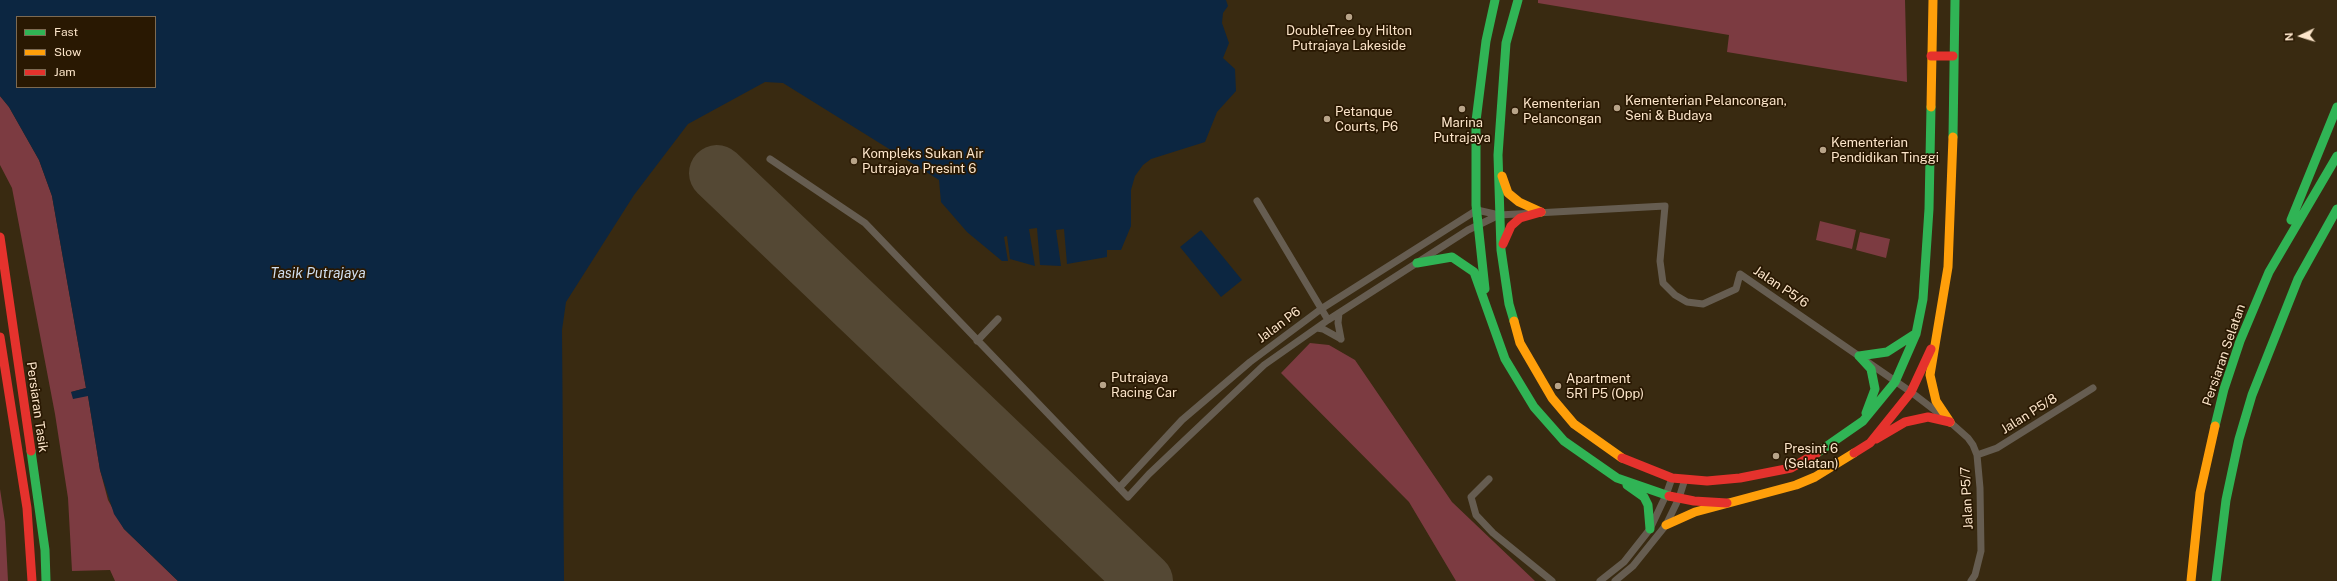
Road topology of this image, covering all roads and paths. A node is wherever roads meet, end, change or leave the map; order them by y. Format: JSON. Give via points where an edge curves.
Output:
{"nodes":[{"id":1,"x":1495,"y":0,"type":"edge"},
{"id":2,"x":1518,"y":0,"type":"edge"},
{"id":3,"x":1929,"y":0,"type":"edge"},
{"id":4,"x":1932,"y":0,"type":"edge"},
{"id":5,"x":1955,"y":0,"type":"edge"},
{"id":6,"x":1932,"y":20,"type":"junction"},
{"id":7,"x":1931,"y":56,"type":"junction"},
{"id":8,"x":1953,"y":56,"type":"junction"},
{"id":9,"x":2337,"y":107,"type":"edge"},
{"id":10,"x":1498,"y":155,"type":"junction"},
{"id":11,"x":2337,"y":156,"type":"edge"},
{"id":12,"x":770,"y":159,"type":"dead end"},
{"id":13,"x":1257,"y":201,"type":"dead end"},
{"id":14,"x":2337,"y":209,"type":"edge"},
{"id":15,"x":1476,"y":210,"type":"junction"},
{"id":16,"x":1541,"y":212,"type":"junction"},
{"id":17,"x":1499,"y":214,"type":"junction"},
{"id":18,"x":1478,"y":224,"type":"junction"},
{"id":19,"x":0,"y":237,"type":"edge"},
{"id":20,"x":1501,"y":250,"type":"junction"},
{"id":21,"x":1417,"y":263,"type":"junction"},
{"id":22,"x":2269,"y":272,"type":"junction"},
{"id":23,"x":1486,"y":301,"type":"junction"},
{"id":24,"x":1321,"y":309,"type":"junction"},
{"id":25,"x":1339,"y":313,"type":"junction"},
{"id":26,"x":998,"y":319,"type":"dead end"},
{"id":27,"x":1328,"y":320,"type":"junction"},
{"id":28,"x":1317,"y":328,"type":"junction"},
{"id":29,"x":1916,"y":334,"type":"junction"},
{"id":30,"x":0,"y":337,"type":"edge"},
{"id":31,"x":1936,"y":338,"type":"junction"},
{"id":32,"x":977,"y":340,"type":"junction"},
{"id":33,"x":1859,"y":356,"type":"junction"},
{"id":34,"x":1895,"y":382,"type":"junction"},
{"id":35,"x":2093,"y":388,"type":"dead end"},
{"id":36,"x":1911,"y":392,"type":"junction"},
{"id":37,"x":1863,"y":421,"type":"junction"},
{"id":38,"x":1950,"y":422,"type":"junction"},
{"id":39,"x":1870,"y":443,"type":"junction"},
{"id":40,"x":1977,"y":455,"type":"junction"},
{"id":41,"x":1617,"y":478,"type":"junction"},
{"id":42,"x":1672,"y":478,"type":"junction"},
{"id":43,"x":1489,"y":479,"type":"dead end"},
{"id":44,"x":1685,"y":479,"type":"junction"},
{"id":45,"x":1119,"y":488,"type":"junction"},
{"id":46,"x":1666,"y":495,"type":"junction"},
{"id":47,"x":1679,"y":498,"type":"junction"},
{"id":48,"x":1727,"y":503,"type":"junction"},
{"id":49,"x":1666,"y":524,"type":"junction"},
{"id":50,"x":1650,"y":529,"type":"junction"},
{"id":51,"x":32,"y":581,"type":"edge"},
{"id":52,"x":46,"y":581,"type":"edge"},
{"id":53,"x":1552,"y":581,"type":"edge"},
{"id":54,"x":1600,"y":581,"type":"edge"},
{"id":55,"x":1615,"y":581,"type":"edge"},
{"id":56,"x":1971,"y":581,"type":"edge"},
{"id":57,"x":2191,"y":581,"type":"edge"},
{"id":58,"x":2216,"y":581,"type":"edge"}],
"edges":[{"from":1,"to":15,"type":"street","via":[[1486,41],[1476,121]]},
{"from":2,"to":10,"type":"street","via":[[1506,43]]},
{"from":3,"to":6,"type":"street"},
{"from":4,"to":6,"type":"street"},
{"from":5,"to":8,"type":"street"},
{"from":6,"to":7,"type":"street"},
{"from":7,"to":8,"type":"street"},
{"from":7,"to":29,"type":"street","via":[[1929,209],[1923,299]]},
{"from":8,"to":31,"type":"street","via":[[1953,181],[1948,259]]},
{"from":9,"to":22,"type":"street"},
{"from":10,"to":16,"type":"street","via":[[1508,193],[1519,202]]},
{"from":10,"to":17,"type":"street"},
{"from":11,"to":22,"type":"street","name":"Persiaran Selatan"},
{"from":12,"to":32,"type":"street","via":[[865,223]]},
{"from":13,"to":24,"type":"street"},
{"from":14,"to":58,"type":"street","via":[[2298,279],[2252,395],[2239,439],[2226,500]]},
{"from":15,"to":17,"type":"street"},
{"from":15,"to":18,"type":"street"},
{"from":15,"to":24,"type":"street","name":"Jalan P6"},
{"from":16,"to":17,"type":"street","name":"Jalan P5/6"},
{"from":16,"to":20,"type":"street","via":[[1520,218],[1511,226],[1504,237]]},
{"from":16,"to":33,"type":"street","name":"Jalan P5/6","via":[[1665,206],[1660,261],[1663,283],[1675,295],[1687,302],[1703,304],[1736,289],[1740,274]]},
{"from":17,"to":18,"type":"street","name":"Jalan P6"},
{"from":17,"to":20,"type":"street"},
{"from":18,"to":21,"type":"street","name":"Jalan P6"},
{"from":18,"to":23,"type":"street"},
{"from":19,"to":52,"type":"street","name":"Persiaran Tasik","via":[[44,550]]},
{"from":20,"to":42,"type":"street","via":[[1509,304],[1520,343],[1552,398],[1574,424],[1623,459]]},
{"from":21,"to":23,"type":"street","via":[[1452,257],[1459,260],[1474,272]]},
{"from":21,"to":25,"type":"street","name":"Jalan P6"},
{"from":22,"to":57,"type":"street","name":"Persiaran Selatan","via":[[2231,368],[2210,443],[2200,493]]},
{"from":23,"to":41,"type":"street","via":[[1505,359],[1534,407],[1564,441]]},
{"from":24,"to":27,"type":"street"},
{"from":24,"to":45,"type":"street","name":"Jalan P6","via":[[1250,362],[1182,420]]},
{"from":25,"to":27,"type":"street","name":"Jalan P6"},
{"from":25,"to":28,"type":"street","via":[[1341,339]]},
{"from":26,"to":32,"type":"street"},
{"from":27,"to":28,"type":"street","name":"Jalan P6"},
{"from":28,"to":45,"type":"street","name":"Jalan P6","via":[[1264,365],[1128,497]]},
{"from":29,"to":33,"type":"street","via":[[1887,352],[1876,356]]},
{"from":29,"to":34,"type":"street"},
{"from":30,"to":51,"type":"street","name":"Persiaran Tasik","via":[[27,508]]},
{"from":31,"to":36,"type":"street"},
{"from":31,"to":38,"type":"street","via":[[1930,375],[1936,401]]},
{"from":32,"to":45,"type":"street"},
{"from":33,"to":34,"type":"street","name":"Jalan P5/6"},
{"from":33,"to":37,"type":"street","via":[[1871,369],[1875,389]]},
{"from":34,"to":36,"type":"street","name":"Jalan P5/6"},
{"from":34,"to":37,"type":"street"},
{"from":35,"to":40,"type":"street","name":"Jalan P5/8","via":[[1997,448]]},
{"from":36,"to":38,"type":"street","name":"Jalan P5/6"},
{"from":36,"to":39,"type":"street"},
{"from":37,"to":44,"type":"street","via":[[1791,468],[1740,478],[1707,481]]},
{"from":38,"to":39,"type":"street","via":[[1928,417],[1905,422]]},
{"from":38,"to":40,"type":"street","name":"Jalan P5/7","via":[[1973,445]]},
{"from":39,"to":48,"type":"street","via":[[1815,477],[1796,485]]},
{"from":40,"to":56,"type":"street","name":"Jalan P5/7","via":[[1981,551]]},
{"from":41,"to":46,"type":"street"},
{"from":41,"to":50,"type":"street","via":[[1644,497],[1648,505]]},
{"from":42,"to":44,"type":"street"},
{"from":42,"to":46,"type":"street"},
{"from":43,"to":53,"type":"street","via":[[1472,497],[1476,515],[1492,533]]},
{"from":44,"to":47,"type":"street"},
{"from":46,"to":47,"type":"street"},
{"from":46,"to":50,"type":"street"},
{"from":47,"to":48,"type":"street"},
{"from":47,"to":49,"type":"street"},
{"from":48,"to":49,"type":"street","via":[[1683,516]]},
{"from":49,"to":55,"type":"street","via":[[1633,566]]},
{"from":50,"to":54,"type":"street","via":[[1624,562]]}]}
